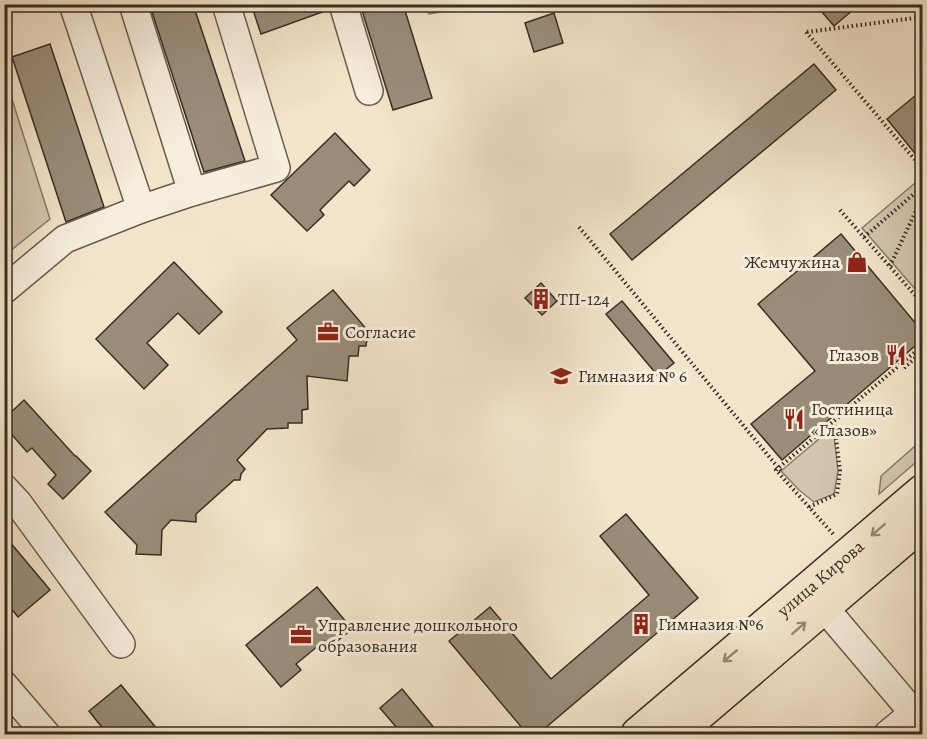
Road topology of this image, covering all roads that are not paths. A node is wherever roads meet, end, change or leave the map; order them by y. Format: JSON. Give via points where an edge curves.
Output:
{"nodes":[{"id":1,"x":73,"y":4,"type":"edge"},
{"id":2,"x":133,"y":4,"type":"edge"},
{"id":3,"x":226,"y":4,"type":"edge"},
{"id":4,"x":343,"y":4,"type":"edge"},
{"id":5,"x":369,"y":91,"type":"dead end"},
{"id":6,"x":192,"y":192,"type":"junction"},
{"id":7,"x":141,"y":209,"type":"junction"},
{"id":8,"x":7,"y":283,"type":"edge"},
{"id":9,"x":4,"y":488,"type":"edge"},
{"id":10,"x":922,"y":492,"type":"edge"},
{"id":11,"x":922,"y":523,"type":"edge"},
{"id":12,"x":816,"y":598,"type":"junction"},
{"id":13,"x":120,"y":644,"type":"dead end"},
{"id":14,"x":4,"y":685,"type":"edge"},
{"id":15,"x":920,"y":714,"type":"edge"},
{"id":16,"x":46,"y":735,"type":"edge"},
{"id":17,"x":638,"y":735,"type":"edge"},
{"id":18,"x":675,"y":735,"type":"edge"},
{"id":19,"x":888,"y":735,"type":"edge"}],
"edges":[{"from":1,"to":7,"type":"street"},
{"from":2,"to":6,"type":"street"},
{"from":3,"to":6,"type":"street","via":[[276,168]]},
{"from":4,"to":5,"type":"street"},
{"from":6,"to":7,"type":"street"},
{"from":7,"to":8,"type":"street","via":[[65,239]]},
{"from":9,"to":13,"type":"street"},
{"from":10,"to":12,"type":"main road","name":"улица Кирова","one_way":true},
{"from":11,"to":12,"type":"main road","name":"улица Кирова"},
{"from":12,"to":15,"type":"street"},
{"from":12,"to":17,"type":"main road","name":"улица Кирова","one_way":true},
{"from":18,"to":12,"type":"main road","name":"улица Кирова","one_way":true},
{"from":14,"to":16,"type":"street"},
{"from":15,"to":19,"type":"street"}]}
